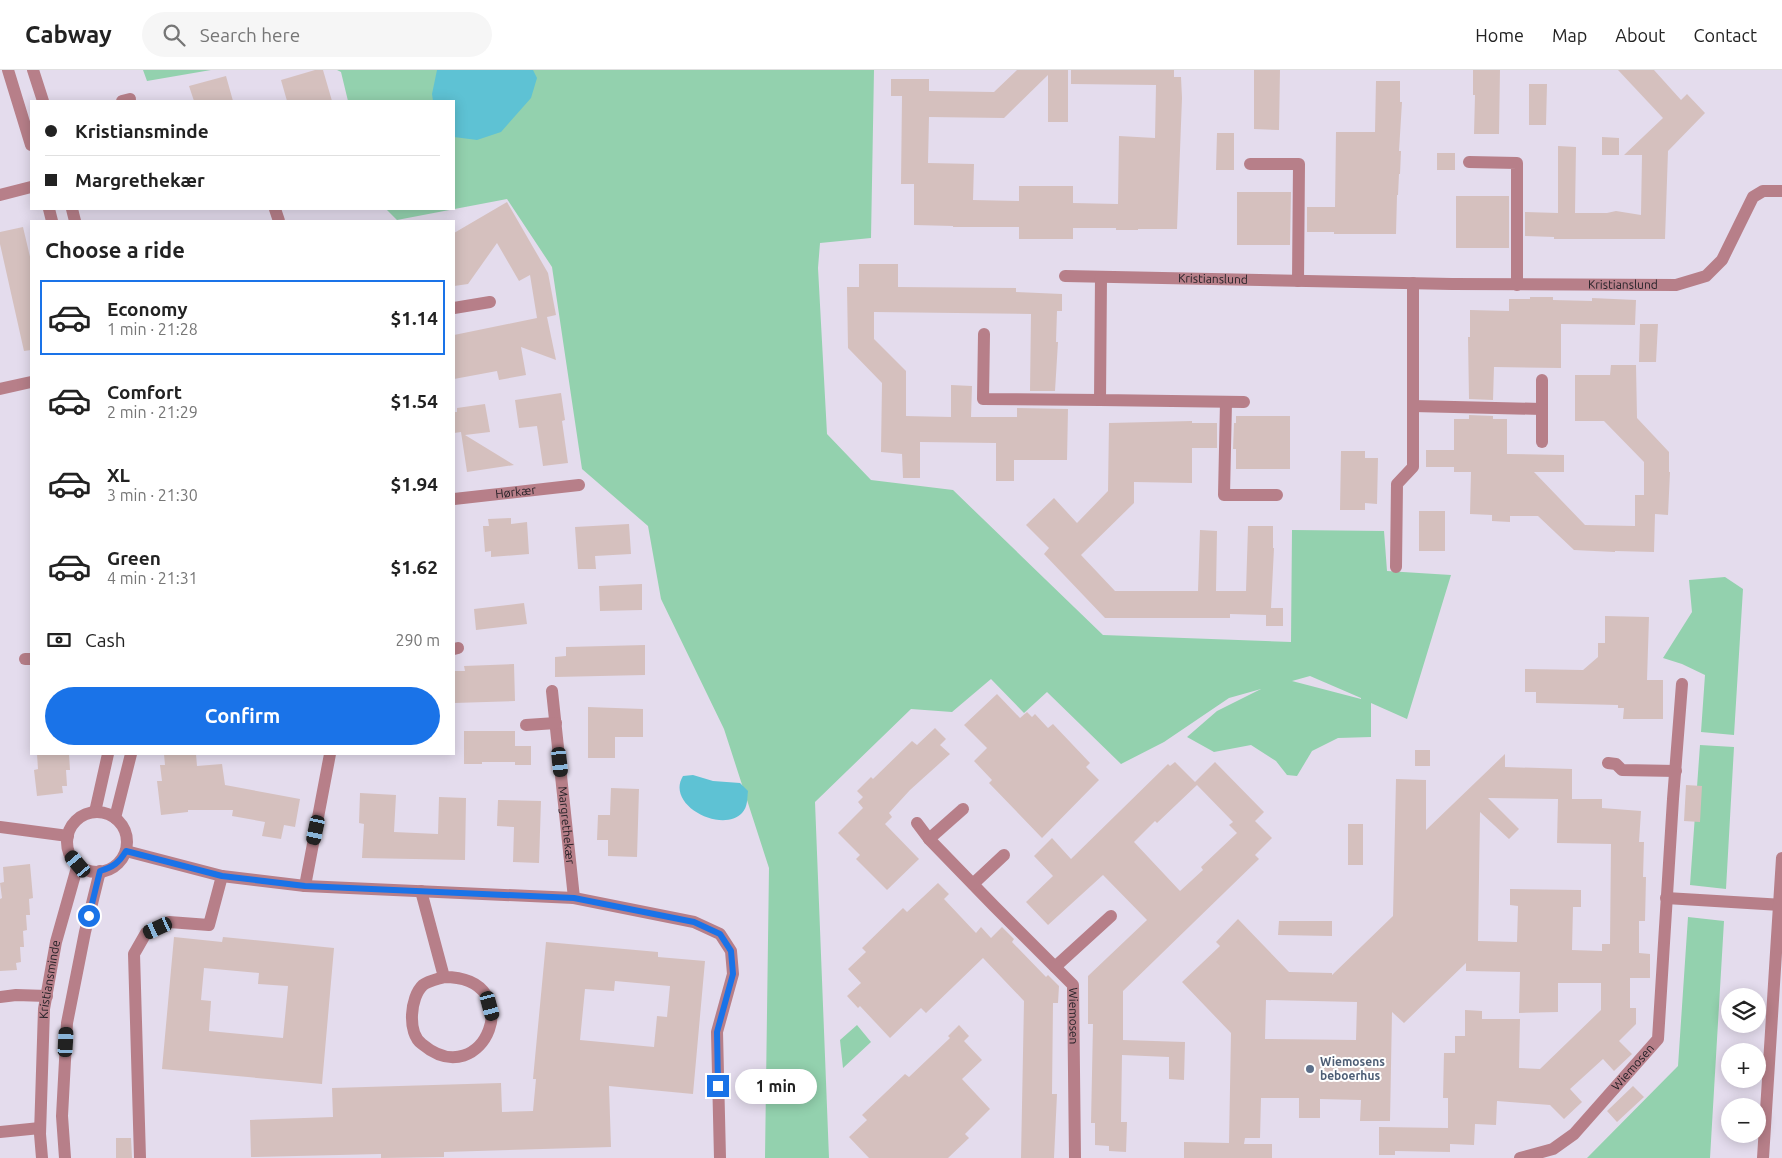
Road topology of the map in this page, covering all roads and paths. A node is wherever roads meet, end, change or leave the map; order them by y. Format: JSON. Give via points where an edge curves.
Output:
{"nodes":[{"id":1,"x":8,"y":70,"type":"edge"},
{"id":2,"x":32,"y":70,"type":"edge"},
{"id":3,"x":43,"y":100,"type":"edge"},
{"id":4,"x":30,"y":142,"type":"edge"},
{"id":5,"x":1469,"y":162,"type":"dead end"},
{"id":6,"x":1250,"y":164,"type":"dead end"},
{"id":7,"x":30,"y":186,"type":"edge"},
{"id":8,"x":1782,"y":192,"type":"edge"},
{"id":9,"x":0,"y":194,"type":"edge"},
{"id":10,"x":1065,"y":276,"type":"dead end"},
{"id":11,"x":1101,"y":277,"type":"junction"},
{"id":12,"x":1298,"y":281,"type":"junction"},
{"id":13,"x":1413,"y":283,"type":"junction"},
{"id":14,"x":1517,"y":284,"type":"junction"},
{"id":15,"x":490,"y":302,"type":"dead end"},
{"id":16,"x":455,"y":308,"type":"edge"},
{"id":17,"x":984,"y":334,"type":"dead end"},
{"id":18,"x":1542,"y":380,"type":"dead end"},
{"id":19,"x":30,"y":382,"type":"edge"},
{"id":20,"x":0,"y":389,"type":"edge"},
{"id":21,"x":1100,"y":400,"type":"junction"},
{"id":22,"x":1226,"y":402,"type":"junction"},
{"id":23,"x":1244,"y":402,"type":"dead end"},
{"id":24,"x":1413,"y":406,"type":"junction"},
{"id":25,"x":1542,"y":409,"type":"junction"},
{"id":26,"x":1542,"y":442,"type":"dead end"},
{"id":27,"x":580,"y":485,"type":"dead end"},
{"id":28,"x":1277,"y":495,"type":"dead end"},
{"id":29,"x":455,"y":499,"type":"edge"},
{"id":30,"x":1396,"y":567,"type":"dead end"},
{"id":31,"x":1682,"y":684,"type":"dead end"},
{"id":32,"x":552,"y":691,"type":"dead end"},
{"id":33,"x":556,"y":723,"type":"junction"},
{"id":34,"x":526,"y":725,"type":"dead end"},
{"id":35,"x":108,"y":755,"type":"edge"},
{"id":36,"x":131,"y":755,"type":"edge"},
{"id":37,"x":330,"y":755,"type":"edge"},
{"id":38,"x":1608,"y":764,"type":"dead end"},
{"id":39,"x":1676,"y":771,"type":"junction"},
{"id":40,"x":963,"y":809,"type":"dead end"},
{"id":41,"x":95,"y":812,"type":"junction"},
{"id":42,"x":116,"y":818,"type":"junction"},
{"id":43,"x":917,"y":823,"type":"dead end"},
{"id":44,"x":0,"y":827,"type":"edge"},
{"id":45,"x":68,"y":836,"type":"junction"},
{"id":46,"x":929,"y":839,"type":"junction"},
{"id":47,"x":126,"y":851,"type":"junction"},
{"id":48,"x":1004,"y":855,"type":"dead end"},
{"id":49,"x":1782,"y":858,"type":"edge"},
{"id":50,"x":78,"y":864,"type":"junction"},
{"id":51,"x":100,"y":871,"type":"junction"},
{"id":52,"x":222,"y":876,"type":"junction"},
{"id":53,"x":973,"y":884,"type":"junction"},
{"id":54,"x":305,"y":886,"type":"junction"},
{"id":55,"x":421,"y":891,"type":"junction"},
{"id":56,"x":574,"y":898,"type":"junction"},
{"id":57,"x":1666,"y":898,"type":"junction"},
{"id":58,"x":1781,"y":904,"type":"edge"},
{"id":59,"x":1111,"y":916,"type":"dead end"},
{"id":60,"x":1055,"y":967,"type":"junction"},
{"id":61,"x":444,"y":977,"type":"junction"},
{"id":62,"x":46,"y":996,"type":"junction"},
{"id":63,"x":0,"y":997,"type":"edge"},
{"id":64,"x":40,"y":1128,"type":"junction"},
{"id":65,"x":0,"y":1132,"type":"edge"},
{"id":66,"x":42,"y":1158,"type":"edge"},
{"id":67,"x":65,"y":1158,"type":"edge"},
{"id":68,"x":140,"y":1158,"type":"edge"},
{"id":69,"x":720,"y":1158,"type":"edge"},
{"id":70,"x":1075,"y":1158,"type":"edge"},
{"id":71,"x":1520,"y":1158,"type":"edge"},
{"id":72,"x":1764,"y":1158,"type":"edge"}],
"edges":[{"from":1,"to":4,"type":"street"},
{"from":2,"to":3,"type":"street"},
{"from":5,"to":14,"type":"street","via":[[1517,163]]},
{"from":6,"to":12,"type":"street","via":[[1299,164]]},
{"from":7,"to":9,"type":"street"},
{"from":8,"to":14,"type":"street","name":"Kristianslund","via":[[1763,191],[1753,197],[1722,260],[1706,276],[1676,285]]},
{"from":10,"to":11,"type":"street","name":"Kristianslund"},
{"from":11,"to":12,"type":"street","name":"Kristianslund"},
{"from":11,"to":21,"type":"street"},
{"from":12,"to":13,"type":"street","name":"Kristianslund"},
{"from":13,"to":14,"type":"street","name":"Kristianslund"},
{"from":13,"to":24,"type":"street"},
{"from":15,"to":16,"type":"street"},
{"from":17,"to":21,"type":"street","via":[[983,399]]},
{"from":18,"to":25,"type":"street"},
{"from":19,"to":20,"type":"street"},
{"from":21,"to":22,"type":"street"},
{"from":22,"to":23,"type":"street"},
{"from":22,"to":28,"type":"street","via":[[1224,495]]},
{"from":24,"to":25,"type":"street"},
{"from":24,"to":30,"type":"street","via":[[1413,467],[1397,484]]},
{"from":25,"to":26,"type":"street"},
{"from":27,"to":29,"type":"street","name":"Hørkær"},
{"from":31,"to":39,"type":"street","name":"Wiemosen"},
{"from":32,"to":33,"type":"street","name":"Margrethekær"},
{"from":33,"to":34,"type":"street"},
{"from":33,"to":56,"type":"street","name":"Margrethekær"},
{"from":35,"to":41,"type":"street"},
{"from":36,"to":42,"type":"street"},
{"from":37,"to":54,"type":"street"},
{"from":38,"to":39,"type":"street","via":[[1616,764],[1622,770]]},
{"from":39,"to":57,"type":"street","name":"Wiemosen"},
{"from":40,"to":46,"type":"street"},
{"from":41,"to":42,"type":"street"},
{"from":41,"to":45,"type":"street","via":[[84,814],[73,823]]},
{"from":42,"to":47,"type":"street","via":[[123,826]]},
{"from":43,"to":46,"type":"street","name":"Wiemosen"},
{"from":44,"to":45,"type":"street"},
{"from":45,"to":50,"type":"street","via":[[71,857]]},
{"from":46,"to":53,"type":"street","name":"Wiemosen"},
{"from":47,"to":51,"type":"street","via":[[112,868]]},
{"from":47,"to":52,"type":"street"},
{"from":48,"to":53,"type":"street"},
{"from":49,"to":58,"type":"street"},
{"from":50,"to":51,"type":"street","via":[[88,870]]},
{"from":50,"to":62,"type":"street","name":"Kristiansminde","via":[[56,942]]},
{"from":51,"to":67,"type":"street","name":"Kristiansminde","via":[[67,1024],[62,1116]]},
{"from":52,"to":54,"type":"street"},
{"from":52,"to":68,"type":"street","via":[[209,925],[169,922],[146,933],[134,954]]},
{"from":53,"to":60,"type":"street","name":"Wiemosen"},
{"from":54,"to":55,"type":"street"},
{"from":55,"to":56,"type":"street"},
{"from":55,"to":61,"type":"street"},
{"from":56,"to":69,"type":"street","via":[[694,922],[720,934],[731,951],[733,974],[717,1032]]},
{"from":57,"to":58,"type":"street"},
{"from":57,"to":71,"type":"street","name":"Wiemosen","via":[[1658,1039],[1574,1134],[1553,1149]]},
{"from":58,"to":72,"type":"street"},
{"from":59,"to":60,"type":"street"},
{"from":60,"to":70,"type":"street","name":"Wiemosen","via":[[1073,985]]},
{"from":61,"to":61,"type":"street","via":[[423,984],[413,1000],[412,1025],[419,1042],[435,1055],[455,1057],[476,1050],[488,1034],[493,1016],[487,995],[472,982],[459,977]]},
{"from":62,"to":63,"type":"street"},
{"from":62,"to":64,"type":"street","name":"Kristiansminde"},
{"from":64,"to":65,"type":"street"},
{"from":64,"to":66,"type":"street","name":"Kristiansminde"}]}
